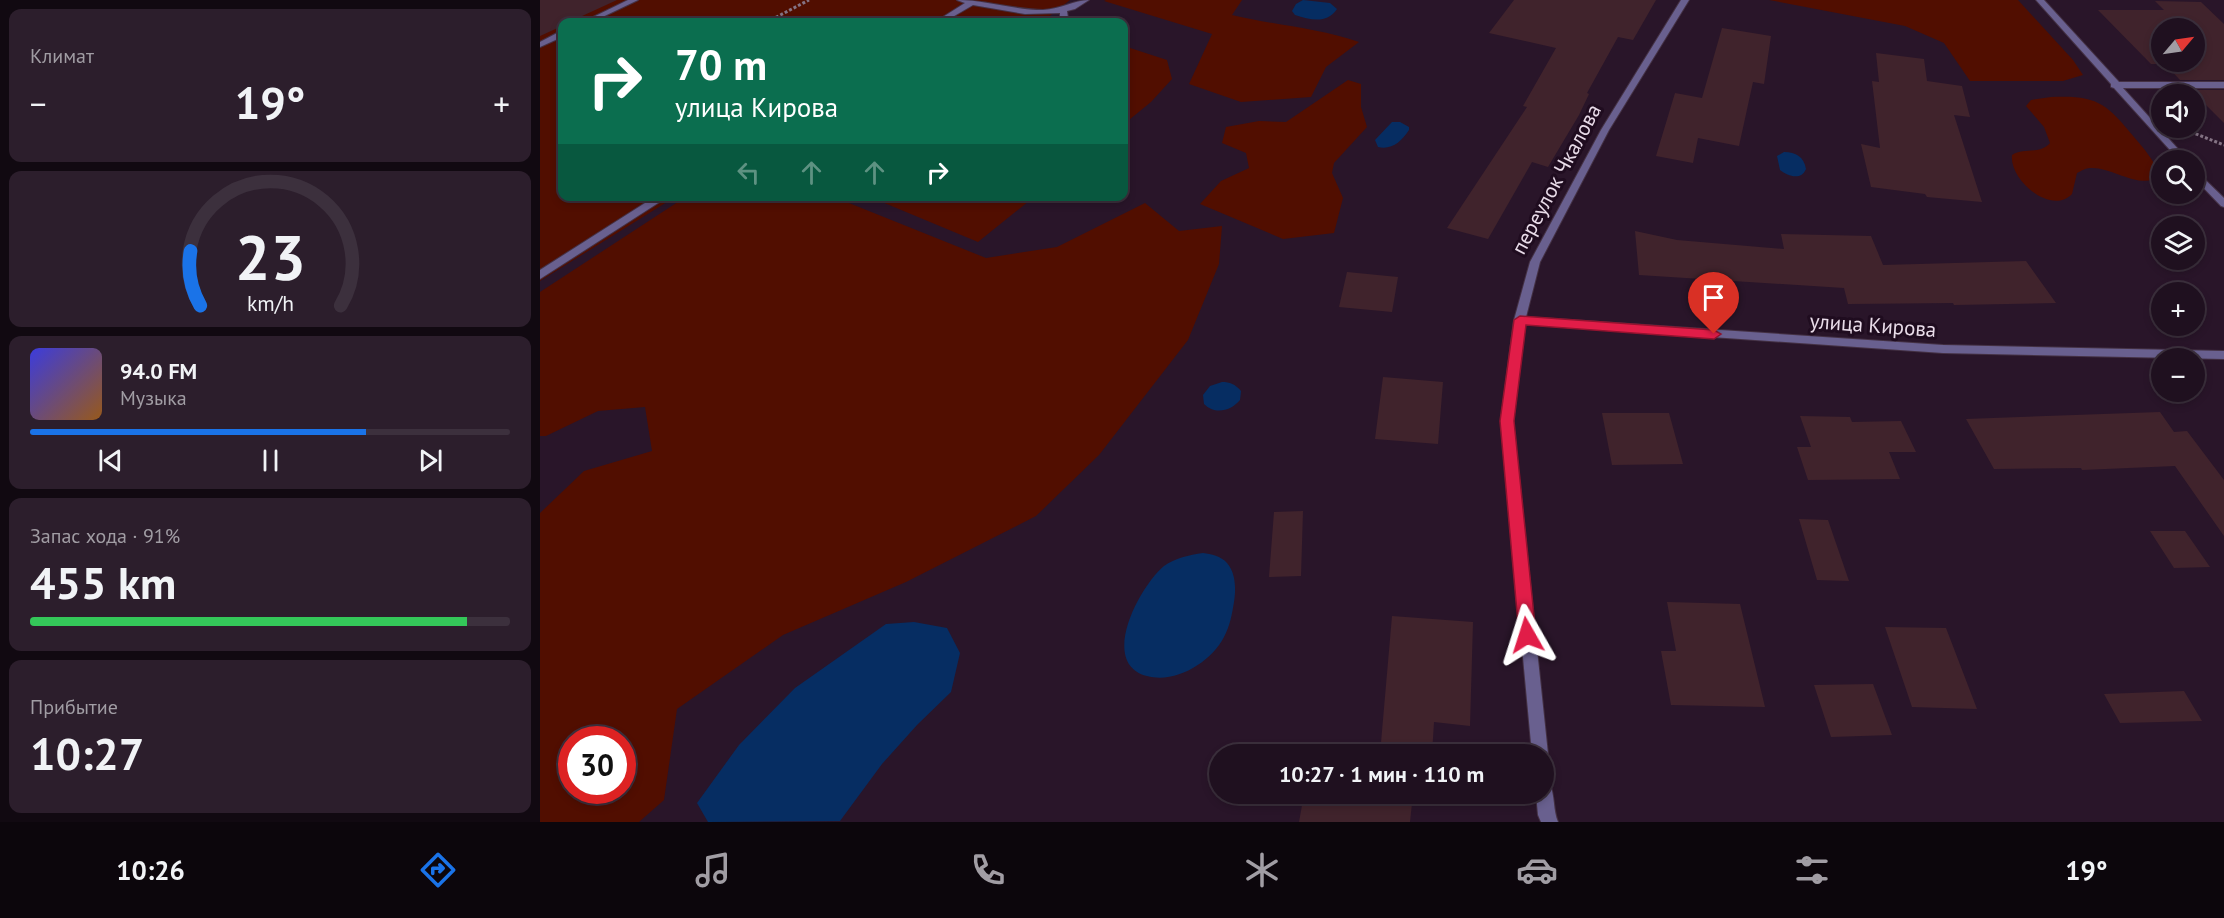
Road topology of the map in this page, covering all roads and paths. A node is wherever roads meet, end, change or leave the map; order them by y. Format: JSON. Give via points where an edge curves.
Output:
{"nodes":[{"id":1,"x":634,"y":0,"type":"edge"},
{"id":2,"x":809,"y":0,"type":"edge"},
{"id":3,"x":961,"y":0,"type":"edge"},
{"id":4,"x":1085,"y":0,"type":"edge"},
{"id":5,"x":1685,"y":0,"type":"edge"},
{"id":6,"x":2040,"y":0,"type":"edge"},
{"id":7,"x":972,"y":2,"type":"junction"},
{"id":8,"x":1063,"y":10,"type":"junction"},
{"id":9,"x":596,"y":18,"type":"edge"},
{"id":10,"x":775,"y":18,"type":"edge"},
{"id":11,"x":946,"y":18,"type":"edge"},
{"id":12,"x":1064,"y":18,"type":"edge"},
{"id":13,"x":558,"y":36,"type":"edge"},
{"id":14,"x":540,"y":45,"type":"edge"},
{"id":15,"x":2114,"y":85,"type":"junction"},
{"id":16,"x":2224,"y":85,"type":"edge"},
{"id":17,"x":2205,"y":138,"type":"edge"},
{"id":18,"x":2224,"y":145,"type":"edge"},
{"id":19,"x":2175,"y":150,"type":"edge"},
{"id":20,"x":2205,"y":184,"type":"edge"},
{"id":21,"x":656,"y":201,"type":"edge"},
{"id":22,"x":2224,"y":204,"type":"edge"},
{"id":23,"x":540,"y":275,"type":"edge"},
{"id":24,"x":1520,"y":320,"type":"junction"},
{"id":25,"x":2224,"y":355,"type":"edge"},
{"id":26,"x":1539,"y":744,"type":"edge"},
{"id":27,"x":1545,"y":804,"type":"edge"},
{"id":28,"x":1550,"y":822,"type":"edge"}],
"edges":[{"from":1,"to":9,"type":"street"},
{"from":2,"to":10,"type":"path"},
{"from":3,"to":7,"type":"street"},
{"from":4,"to":8,"type":"street"},
{"from":5,"to":24,"type":"street","name":"переулок Чкалова","via":[[1605,130],[1535,262]]},
{"from":6,"to":15,"type":"street"},
{"from":7,"to":8,"type":"street","via":[[1035,13]]},
{"from":7,"to":11,"type":"street"},
{"from":8,"to":12,"type":"street"},
{"from":13,"to":14,"type":"street"},
{"from":15,"to":16,"type":"street"},
{"from":15,"to":19,"type":"street"},
{"from":17,"to":18,"type":"path"},
{"from":20,"to":22,"type":"street"},
{"from":21,"to":23,"type":"street"},
{"from":24,"to":25,"type":"street","name":"улица Кирова","via":[[1943,349]]},
{"from":24,"to":26,"type":"street","name":"переулок Чкалова","via":[[1507,421]]},
{"from":27,"to":28,"type":"street"}]}
